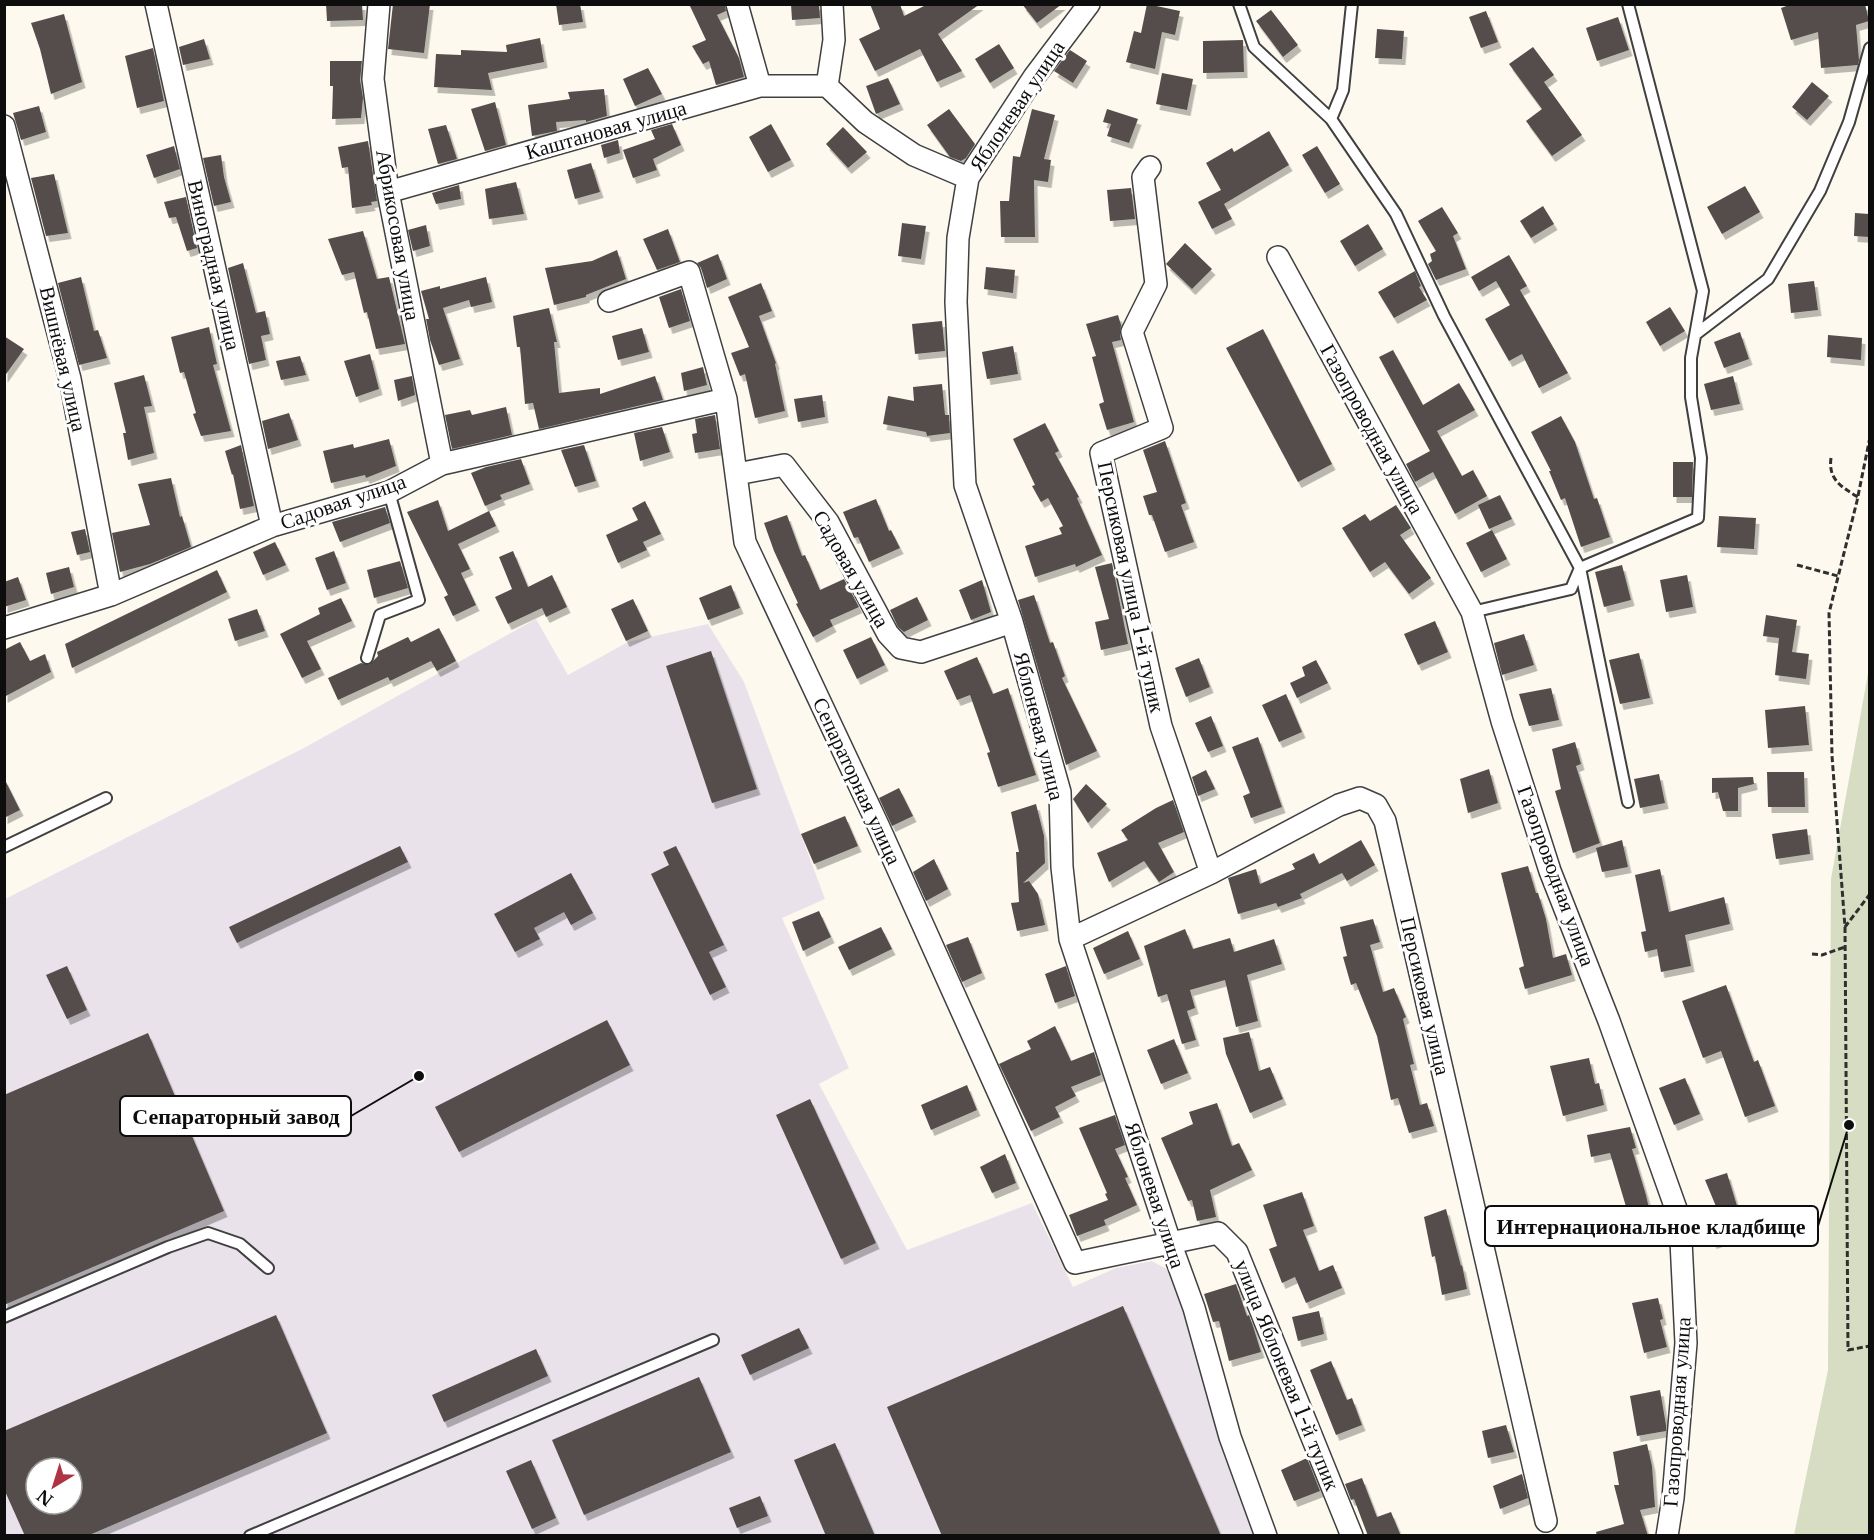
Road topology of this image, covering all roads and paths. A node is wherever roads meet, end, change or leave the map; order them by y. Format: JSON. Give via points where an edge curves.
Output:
{"nodes":[{"id":1,"x":156,"y":4,"type":"edge"},
{"id":2,"x":379,"y":4,"type":"edge"},
{"id":3,"x":736,"y":4,"type":"edge"},
{"id":4,"x":832,"y":4,"type":"edge"},
{"id":5,"x":1089,"y":4,"type":"edge"},
{"id":6,"x":1239,"y":4,"type":"edge"},
{"id":7,"x":1352,"y":4,"type":"edge"},
{"id":8,"x":1628,"y":4,"type":"edge"},
{"id":9,"x":1869,"y":48,"type":"edge"},
{"id":10,"x":760,"y":86,"type":"junction"},
{"id":11,"x":827,"y":86,"type":"junction"},
{"id":12,"x":1331,"y":119,"type":"junction"},
{"id":13,"x":4,"y":126,"type":"edge"},
{"id":14,"x":1150,"y":166,"type":"dead end"},
{"id":15,"x":968,"y":178,"type":"junction"},
{"id":16,"x":388,"y":192,"type":"junction"},
{"id":17,"x":1278,"y":257,"type":"dead end"},
{"id":18,"x":609,"y":301,"type":"dead end"},
{"id":19,"x":1696,"y":334,"type":"junction"},
{"id":20,"x":726,"y":399,"type":"junction"},
{"id":21,"x":1869,"y":437,"type":"edge"},
{"id":22,"x":1832,"y":458,"type":"dead end"},
{"id":23,"x":442,"y":464,"type":"junction"},
{"id":24,"x":737,"y":474,"type":"junction"},
{"id":25,"x":389,"y":492,"type":"junction"},
{"id":26,"x":1858,"y":497,"type":"junction"},
{"id":27,"x":272,"y":526,"type":"junction"},
{"id":28,"x":1797,"y":565,"type":"dead end"},
{"id":29,"x":1580,"y":568,"type":"junction"},
{"id":30,"x":1838,"y":576,"type":"junction"},
{"id":31,"x":111,"y":595,"type":"junction"},
{"id":32,"x":1472,"y":612,"type":"junction"},
{"id":33,"x":1012,"y":622,"type":"junction"},
{"id":34,"x":4,"y":628,"type":"edge"},
{"id":35,"x":367,"y":658,"type":"dead end"},
{"id":36,"x":106,"y":798,"type":"dead end"},
{"id":37,"x":1628,"y":802,"type":"dead end"},
{"id":38,"x":4,"y":847,"type":"edge"},
{"id":39,"x":1211,"y":873,"type":"junction"},
{"id":40,"x":1869,"y":894,"type":"edge"},
{"id":41,"x":1845,"y":927,"type":"junction"},
{"id":42,"x":1070,"y":939,"type":"junction"},
{"id":43,"x":1845,"y":947,"type":"junction"},
{"id":44,"x":1812,"y":954,"type":"dead end"},
{"id":45,"x":1170,"y":1242,"type":"junction"},
{"id":46,"x":268,"y":1268,"type":"dead end"},
{"id":47,"x":4,"y":1317,"type":"edge"},
{"id":48,"x":713,"y":1340,"type":"dead end"},
{"id":49,"x":1869,"y":1346,"type":"edge"},
{"id":50,"x":1546,"y":1521,"type":"dead end"},
{"id":51,"x":250,"y":1536,"type":"edge"},
{"id":52,"x":1266,"y":1536,"type":"edge"},
{"id":53,"x":1352,"y":1536,"type":"edge"},
{"id":54,"x":1667,"y":1536,"type":"edge"}],
"edges":[{"from":1,"to":27,"type":"street","name":"Виноградная улица"},
{"from":2,"to":16,"type":"street","name":"Абрикосовая улица","via":[[373,79]]},
{"from":3,"to":10,"type":"street"},
{"from":4,"to":11,"type":"street","via":[[834,40]]},
{"from":5,"to":15,"type":"street","name":"Яблоневая улица","via":[[1034,77]]},
{"from":6,"to":12,"type":"lane","via":[[1254,47]]},
{"from":7,"to":12,"type":"lane","via":[[1343,90]]},
{"from":8,"to":19,"type":"lane","via":[[1703,291]]},
{"from":9,"to":19,"type":"lane","via":[[1849,122],[1820,191],[1768,279]]},
{"from":10,"to":11,"type":"street","name":"Каштановая улица"},
{"from":10,"to":16,"type":"street","name":"Каштановая улица"},
{"from":11,"to":15,"type":"street","via":[[866,122],[914,155]]},
{"from":12,"to":29,"type":"lane","via":[[1396,214],[1444,316]]},
{"from":13,"to":31,"type":"street","name":"Вишнёвая улица","via":[[70,379]]},
{"from":14,"to":39,"type":"street","name":"Персиковая улица 1-й тупик","via":[[1143,177],[1156,284],[1132,332],[1162,428],[1101,453],[1161,726]]},
{"from":15,"to":33,"type":"street","name":"Яблоневая улица","via":[[958,238],[956,302],[965,485]]},
{"from":16,"to":23,"type":"street","name":"Абрикосовая улица"},
{"from":17,"to":32,"type":"street","name":"Газопроводная улица"},
{"from":18,"to":20,"type":"street","name":"Сепараторная улица","via":[[689,272]]},
{"from":19,"to":29,"type":"lane","via":[[1691,387],[1701,458],[1698,518]]},
{"from":20,"to":23,"type":"street","name":"Садовая улица"},
{"from":20,"to":24,"type":"street","name":"Сепараторная улица"},
{"from":21,"to":26,"type":"path"},
{"from":22,"to":26,"type":"path","via":[[1832,477]]},
{"from":23,"to":25,"type":"street","name":"Садовая улица"},
{"from":24,"to":33,"type":"street","name":"Садовая улица","via":[[784,465],[828,522],[888,634],[901,648],[921,652]]},
{"from":24,"to":45,"type":"street","name":"Сепараторная улица","via":[[745,542],[1075,1263]]},
{"from":25,"to":27,"type":"street","name":"Садовая улица"},
{"from":25,"to":35,"type":"lane","via":[[420,600],[380,615]]},
{"from":26,"to":30,"type":"path"},
{"from":27,"to":31,"type":"street","name":"Садовая улица"},
{"from":28,"to":30,"type":"path"},
{"from":29,"to":32,"type":"lane","via":[[1571,589]]},
{"from":29,"to":37,"type":"lane"},
{"from":30,"to":41,"type":"path","via":[[1829,613],[1832,756]]},
{"from":31,"to":34,"type":"street","name":"Садовая улица"},
{"from":32,"to":54,"type":"street","name":"Газопроводная улица","via":[[1550,871],[1610,1021],[1680,1220],[1686,1343]]},
{"from":33,"to":42,"type":"street","name":"Яблоневая улица","via":[[1060,792],[1062,867]]},
{"from":36,"to":38,"type":"lane"},
{"from":39,"to":42,"type":"street","name":"Персиковая улица"},
{"from":39,"to":50,"type":"street","name":"Персиковая улица","via":[[1339,805],[1360,798],[1376,805],[1384,821]]},
{"from":40,"to":41,"type":"path"},
{"from":41,"to":43,"type":"path"},
{"from":42,"to":45,"type":"street","name":"Яблоневая улица"},
{"from":43,"to":44,"type":"path","via":[[1822,955]]},
{"from":43,"to":49,"type":"path","via":[[1848,1350]]},
{"from":45,"to":52,"type":"street","name":"Яблоневая улица","via":[[1194,1308],[1230,1437]]},
{"from":45,"to":53,"type":"street","name":"улица Яблоневая 1-й тупик","via":[[1218,1233],[1237,1252]]},
{"from":46,"to":47,"type":"lane","via":[[240,1244],[207,1233]]},
{"from":48,"to":51,"type":"lane"}]}
